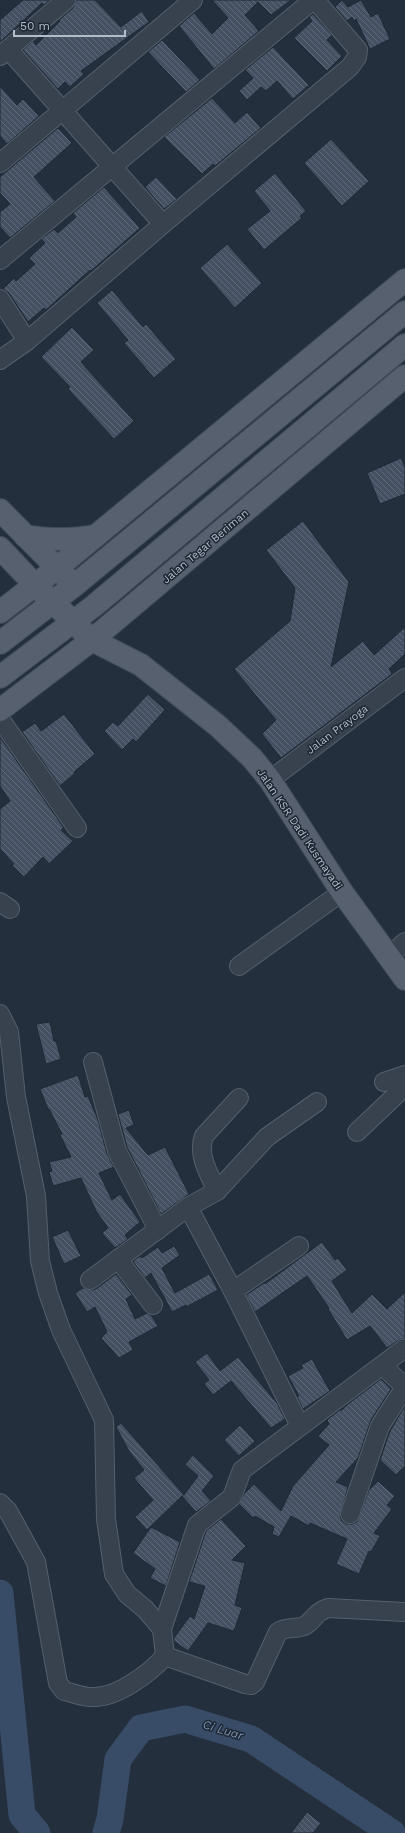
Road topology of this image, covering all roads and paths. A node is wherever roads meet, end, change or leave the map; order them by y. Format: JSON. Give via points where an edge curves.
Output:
{"nodes":[{"id":1,"x":66,"y":0,"type":"edge"},
{"id":2,"x":193,"y":0,"type":"edge"},
{"id":3,"x":314,"y":0,"type":"edge"},
{"id":4,"x":4,"y":52,"type":"edge"},
{"id":5,"x":62,"y":110,"type":"junction"},
{"id":6,"x":0,"y":163,"type":"edge"},
{"id":7,"x":113,"y":166,"type":"junction"},
{"id":8,"x":163,"y":224,"type":"junction"},
{"id":9,"x":0,"y":260,"type":"edge"},
{"id":10,"x":405,"y":280,"type":"edge"},
{"id":11,"x":0,"y":299,"type":"edge"},
{"id":12,"x":405,"y":312,"type":"edge"},
{"id":13,"x":27,"y":341,"type":"junction"},
{"id":14,"x":405,"y":346,"type":"edge"},
{"id":15,"x":0,"y":360,"type":"edge"},
{"id":16,"x":405,"y":376,"type":"edge"},
{"id":17,"x":0,"y":510,"type":"edge"},
{"id":18,"x":25,"y":536,"type":"junction"},
{"id":19,"x":95,"y":536,"type":"junction"},
{"id":20,"x":0,"y":548,"type":"edge"},
{"id":21,"x":57,"y":568,"type":"junction"},
{"id":22,"x":75,"y":585,"type":"junction"},
{"id":23,"x":35,"y":586,"type":"junction"},
{"id":24,"x":53,"y":603,"type":"junction"},
{"id":25,"x":95,"y":605,"type":"junction"},
{"id":26,"x":0,"y":612,"type":"edge"},
{"id":27,"x":73,"y":622,"type":"junction"},
{"id":28,"x":114,"y":622,"type":"junction"},
{"id":29,"x":92,"y":640,"type":"junction"},
{"id":30,"x":0,"y":643,"type":"edge"},
{"id":31,"x":141,"y":665,"type":"junction"},
{"id":32,"x":0,"y":677,"type":"edge"},
{"id":33,"x":404,"y":681,"type":"edge"},
{"id":34,"x":0,"y":710,"type":"edge"},
{"id":35,"x":0,"y":719,"type":"edge"},
{"id":36,"x":270,"y":780,"type":"junction"},
{"id":37,"x":77,"y":828,"type":"dead end"},
{"id":38,"x":342,"y":892,"type":"junction"},
{"id":39,"x":405,"y":942,"type":"edge"},
{"id":40,"x":388,"y":957,"type":"junction"},
{"id":41,"x":239,"y":966,"type":"dead end"},
{"id":42,"x":405,"y":979,"type":"edge"},
{"id":43,"x":0,"y":1014,"type":"edge"},
{"id":44,"x":93,"y":1062,"type":"dead end"},
{"id":45,"x":405,"y":1075,"type":"edge"},
{"id":46,"x":405,"y":1080,"type":"edge"},
{"id":47,"x":384,"y":1082,"type":"dead end"},
{"id":48,"x":239,"y":1098,"type":"dead end"},
{"id":49,"x":317,"y":1102,"type":"dead end"},
{"id":50,"x":356,"y":1132,"type":"dead end"},
{"id":51,"x":217,"y":1191,"type":"junction"},
{"id":52,"x":188,"y":1207,"type":"junction"},
{"id":53,"x":158,"y":1230,"type":"junction"},
{"id":54,"x":299,"y":1246,"type":"dead end"},
{"id":55,"x":118,"y":1259,"type":"junction"},
{"id":56,"x":90,"y":1280,"type":"dead end"},
{"id":57,"x":233,"y":1291,"type":"junction"},
{"id":58,"x":153,"y":1305,"type":"dead end"},
{"id":59,"x":405,"y":1348,"type":"edge"},
{"id":60,"x":383,"y":1366,"type":"junction"},
{"id":61,"x":300,"y":1426,"type":"junction"},
{"id":62,"x":0,"y":1503,"type":"edge"},
{"id":63,"x":350,"y":1514,"type":"dead end"},
{"id":64,"x":405,"y":1612,"type":"edge"},
{"id":65,"x":162,"y":1629,"type":"junction"},
{"id":66,"x":165,"y":1656,"type":"junction"}],
"edges":[{"from":1,"to":4,"type":"street"},
{"from":2,"to":5,"type":"street"},
{"from":3,"to":7,"type":"street"},
{"from":3,"to":8,"type":"street","via":[[354,44],[358,50],[357,57],[350,67]]},
{"from":4,"to":5,"type":"street"},
{"from":5,"to":6,"type":"street"},
{"from":5,"to":7,"type":"street"},
{"from":7,"to":8,"type":"street"},
{"from":7,"to":9,"type":"street"},
{"from":8,"to":13,"type":"street"},
{"from":10,"to":19,"type":"main road"},
{"from":11,"to":13,"type":"street"},
{"from":12,"to":22,"type":"main road"},
{"from":13,"to":15,"type":"street"},
{"from":14,"to":25,"type":"main road"},
{"from":16,"to":28,"type":"main road","name":"Jalan Tegar Beriman"},
{"from":17,"to":18,"type":"main road","name":"Jalan KSR Dadi Kusmayadi"},
{"from":18,"to":19,"type":"main road","via":[[57,540]]},
{"from":18,"to":21,"type":"main road","name":"Jalan KSR Dadi Kusmayadi"},
{"from":19,"to":21,"type":"main road"},
{"from":20,"to":23,"type":"main road","name":"Jalan KSR Dadi Kusmayadi"},
{"from":21,"to":22,"type":"main road","name":"Jalan KSR Dadi Kusmayadi"},
{"from":21,"to":23,"type":"main road"},
{"from":22,"to":24,"type":"main road"},
{"from":22,"to":25,"type":"main road","name":"Jalan KSR Dadi Kusmayadi"},
{"from":23,"to":24,"type":"main road","name":"Jalan KSR Dadi Kusmayadi"},
{"from":23,"to":26,"type":"main road"},
{"from":24,"to":27,"type":"main road","name":"Jalan KSR Dadi Kusmayadi"},
{"from":24,"to":30,"type":"main road"},
{"from":25,"to":27,"type":"main road"},
{"from":25,"to":28,"type":"main road","name":"Jalan KSR Dadi Kusmayadi"},
{"from":27,"to":29,"type":"main road","name":"Jalan KSR Dadi Kusmayadi"},
{"from":27,"to":32,"type":"main road"},
{"from":28,"to":29,"type":"main road","name":"Jalan Tegar Beriman"},
{"from":28,"to":31,"type":"main road","name":"Jalan KSR Dadi Kusmayadi"},
{"from":29,"to":31,"type":"main road","name":"Jalan KSR Dadi Kusmayadi"},
{"from":29,"to":34,"type":"main road","name":"Jalan Tegar Beriman"},
{"from":31,"to":36,"type":"main road","name":"Jalan KSR Dadi Kusmayadi","via":[[218,726],[252,758]]},
{"from":33,"to":36,"type":"street","name":"Jalan Prayoga"},
{"from":35,"to":37,"type":"street"},
{"from":36,"to":38,"type":"main road","name":"Jalan KSR Dadi Kusmayadi"},
{"from":38,"to":40,"type":"main road","name":"Jalan KSR Dadi Kusmayadi"},
{"from":38,"to":41,"type":"street"},
{"from":39,"to":40,"type":"street"},
{"from":40,"to":42,"type":"main road","name":"Jalan KSR Dadi Kusmayadi"},
{"from":43,"to":65,"type":"street","via":[[9,1032],[16,1097],[36,1196],[40,1261],[48,1293],[61,1330],[104,1420],[106,1519],[114,1574],[127,1594],[145,1609]]},
{"from":44,"to":53,"type":"street","via":[[117,1151]]},
{"from":45,"to":47,"type":"street"},
{"from":46,"to":50,"type":"street","via":[[397,1094]]},
{"from":48,"to":51,"type":"street","via":[[201,1142],[205,1165]]},
{"from":49,"to":51,"type":"street","via":[[267,1137]]},
{"from":51,"to":52,"type":"street"},
{"from":52,"to":53,"type":"street"},
{"from":52,"to":57,"type":"street"},
{"from":53,"to":55,"type":"street"},
{"from":54,"to":57,"type":"street"},
{"from":55,"to":56,"type":"street"},
{"from":55,"to":58,"type":"street"},
{"from":57,"to":61,"type":"street"},
{"from":59,"to":60,"type":"street"},
{"from":60,"to":61,"type":"street"},
{"from":60,"to":63,"type":"street","via":[[404,1387],[380,1426]]},
{"from":61,"to":65,"type":"street","via":[[242,1470],[232,1497],[196,1525]]},
{"from":62,"to":66,"type":"street","via":[[8,1511],[36,1562],[58,1683],[64,1691],[92,1697],[113,1694],[154,1668]]},
{"from":64,"to":66,"type":"street","via":[[328,1608],[319,1611],[305,1626],[278,1632],[255,1682],[251,1685]]},
{"from":65,"to":66,"type":"street"}]}
